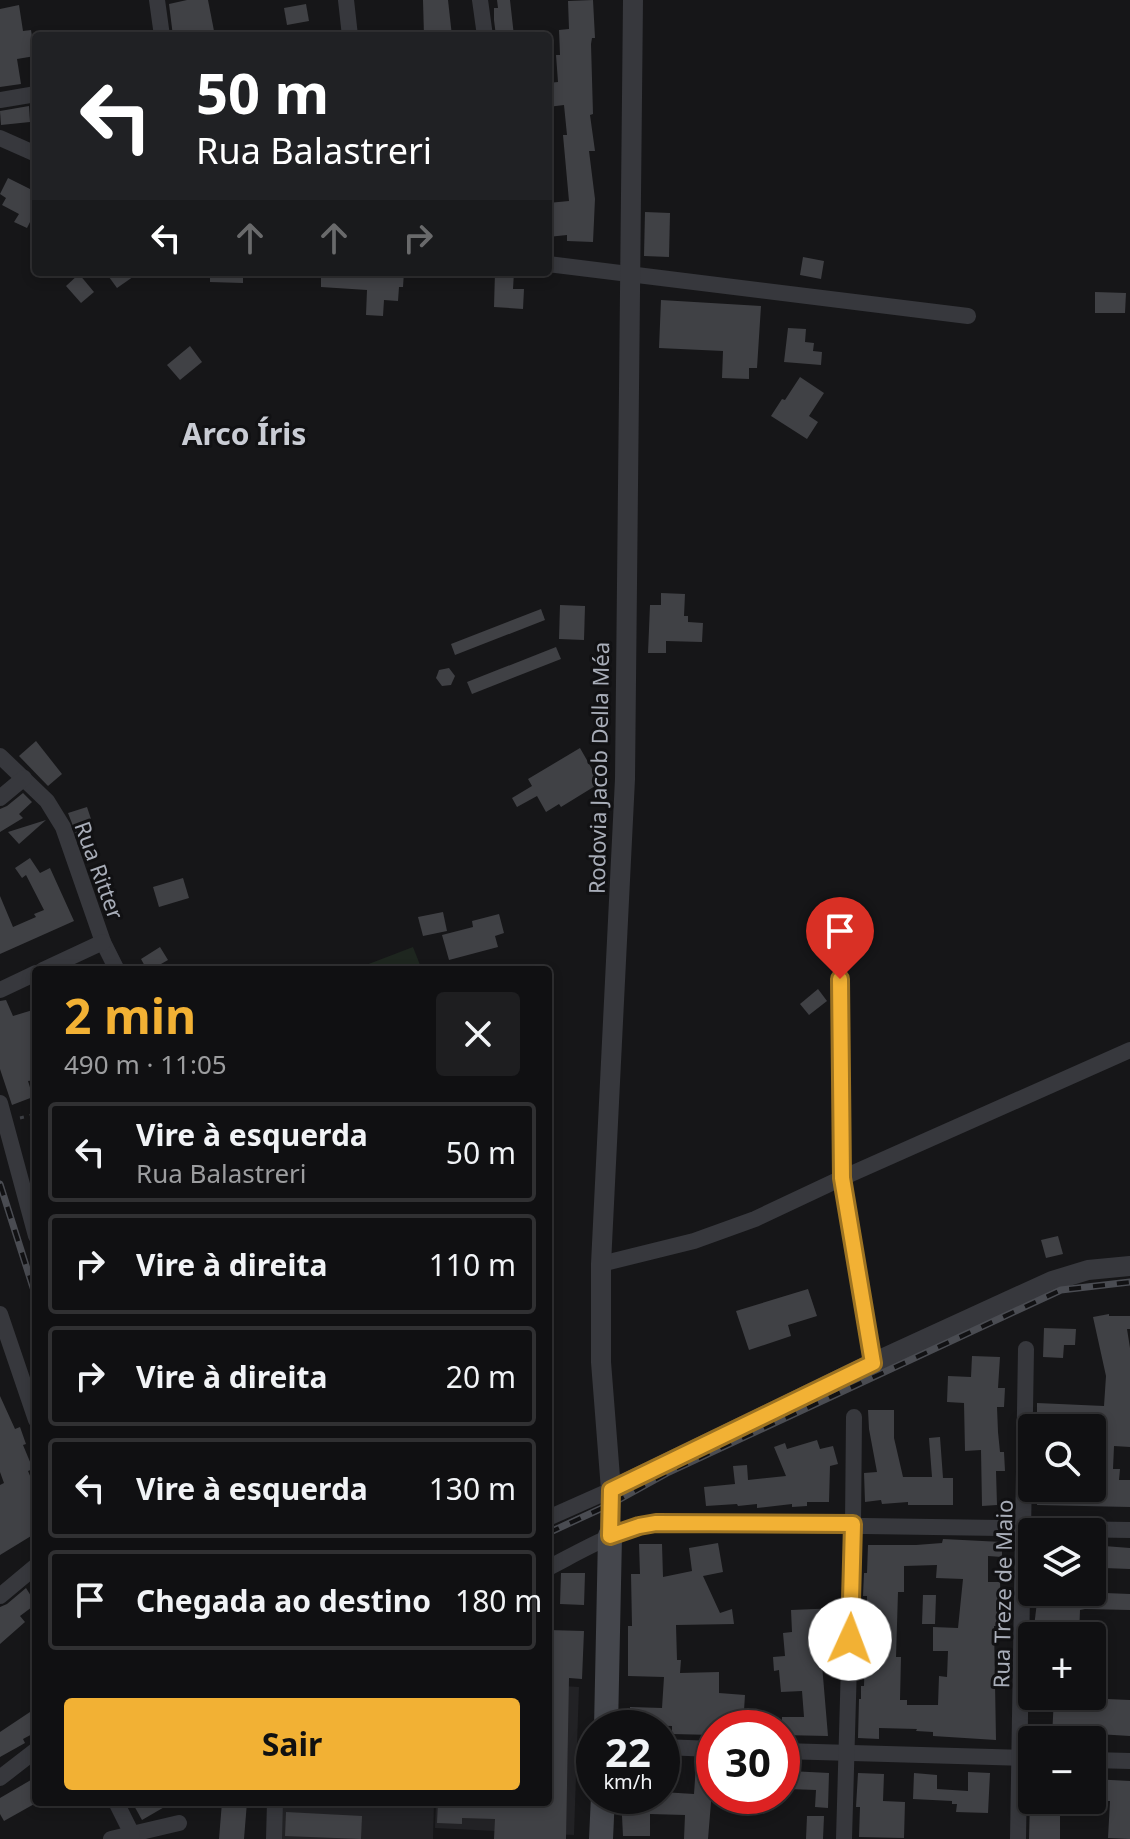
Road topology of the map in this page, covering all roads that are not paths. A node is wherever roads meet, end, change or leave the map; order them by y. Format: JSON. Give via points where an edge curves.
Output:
{"nodes":[{"id":1,"x":157,"y":0,"type":"edge"},
{"id":2,"x":346,"y":0,"type":"edge"},
{"id":3,"x":480,"y":0,"type":"edge"},
{"id":4,"x":633,"y":0,"type":"edge"},
{"id":5,"x":161,"y":32,"type":"edge"},
{"id":6,"x":350,"y":32,"type":"edge"},
{"id":7,"x":484,"y":32,"type":"edge"},
{"id":8,"x":32,"y":95,"type":"edge"},
{"id":9,"x":0,"y":100,"type":"edge"},
{"id":10,"x":0,"y":138,"type":"edge"},
{"id":11,"x":32,"y":152,"type":"edge"},
{"id":12,"x":552,"y":264,"type":"edge"},
{"id":13,"x":628,"y":273,"type":"junction"},
{"id":14,"x":968,"y":316,"type":"dead end"},
{"id":15,"x":0,"y":756,"type":"edge"},
{"id":16,"x":24,"y":778,"type":"junction"},
{"id":17,"x":0,"y":798,"type":"edge"},
{"id":18,"x":103,"y":942,"type":"junction"},
{"id":19,"x":52,"y":966,"type":"edge"},
{"id":20,"x":115,"y":966,"type":"edge"},
{"id":21,"x":32,"y":975,"type":"edge"},
{"id":22,"x":840,"y":979,"type":"dead end"},
{"id":23,"x":0,"y":990,"type":"edge"},
{"id":24,"x":1130,"y":1050,"type":"edge"},
{"id":25,"x":0,"y":1103,"type":"edge"},
{"id":26,"x":842,"y":1178,"type":"junction"},
{"id":27,"x":32,"y":1221,"type":"edge"},
{"id":28,"x":601,"y":1264,"type":"junction"},
{"id":29,"x":1130,"y":1266,"type":"edge"},
{"id":30,"x":0,"y":1314,"type":"edge"},
{"id":31,"x":1026,"y":1349,"type":"dead end"},
{"id":32,"x":6,"y":1354,"type":"edge"},
{"id":33,"x":873,"y":1363,"type":"junction"},
{"id":34,"x":32,"y":1411,"type":"edge"},
{"id":35,"x":854,"y":1417,"type":"dead end"},
{"id":36,"x":611,"y":1490,"type":"junction"},
{"id":37,"x":552,"y":1516,"type":"edge"},
{"id":38,"x":1025,"y":1518,"type":"edge"},
{"id":39,"x":853,"y":1524,"type":"junction"},
{"id":40,"x":1018,"y":1528,"type":"edge"},
{"id":41,"x":1106,"y":1530,"type":"edge"},
{"id":42,"x":1130,"y":1530,"type":"edge"},
{"id":43,"x":610,"y":1536,"type":"junction"},
{"id":44,"x":552,"y":1566,"type":"edge"},
{"id":45,"x":32,"y":1569,"type":"edge"},
{"id":46,"x":0,"y":1596,"type":"edge"},
{"id":47,"x":1025,"y":1606,"type":"edge"},
{"id":48,"x":606,"y":1710,"type":"edge"},
{"id":49,"x":1026,"y":1726,"type":"edge"},
{"id":50,"x":800,"y":1752,"type":"edge"},
{"id":51,"x":32,"y":1753,"type":"edge"},
{"id":52,"x":846,"y":1753,"type":"junction"},
{"id":53,"x":1018,"y":1758,"type":"edge"},
{"id":54,"x":1106,"y":1760,"type":"edge"},
{"id":55,"x":1130,"y":1761,"type":"edge"},
{"id":56,"x":0,"y":1778,"type":"edge"},
{"id":57,"x":118,"y":1806,"type":"edge"},
{"id":58,"x":275,"y":1806,"type":"edge"},
{"id":59,"x":602,"y":1814,"type":"edge"},
{"id":60,"x":1020,"y":1814,"type":"edge"},
{"id":61,"x":179,"y":1823,"type":"dead end"},
{"id":62,"x":132,"y":1834,"type":"junction"},
{"id":63,"x":111,"y":1839,"type":"edge"},
{"id":64,"x":274,"y":1839,"type":"edge"},
{"id":65,"x":601,"y":1839,"type":"edge"},
{"id":66,"x":844,"y":1839,"type":"edge"},
{"id":67,"x":1018,"y":1839,"type":"edge"}],
"edges":[{"from":1,"to":5,"type":"street"},
{"from":2,"to":6,"type":"street"},
{"from":3,"to":7,"type":"street"},
{"from":4,"to":13,"type":"street","name":"Rodovia Jacob Della Méa"},
{"from":8,"to":9,"type":"street"},
{"from":10,"to":11,"type":"street"},
{"from":12,"to":13,"type":"street"},
{"from":13,"to":14,"type":"street"},
{"from":13,"to":28,"type":"street","name":"Rodovia Jacob Della Méa","via":[[625,779]]},
{"from":15,"to":16,"type":"street","name":"Rua Ritter"},
{"from":16,"to":17,"type":"street"},
{"from":16,"to":18,"type":"street","name":"Rua Ritter","via":[[63,827]]},
{"from":18,"to":19,"type":"street"},
{"from":18,"to":20,"type":"street","name":"Rua Ritter"},
{"from":21,"to":23,"type":"street"},
{"from":22,"to":26,"type":"street"},
{"from":24,"to":26,"type":"street"},
{"from":25,"to":27,"type":"street"},
{"from":26,"to":28,"type":"street","via":[[743,1224]]},
{"from":26,"to":33,"type":"street"},
{"from":28,"to":36,"type":"street","name":"Rodovia Jacob Della Méa","via":[[601,1362]]},
{"from":29,"to":33,"type":"street","via":[[1088,1270],[1052,1281]]},
{"from":30,"to":32,"type":"street"},
{"from":31,"to":38,"type":"street","name":"Rua Treze de Maio"},
{"from":32,"to":34,"type":"street"},
{"from":33,"to":36,"type":"street"},
{"from":35,"to":39,"type":"street"},
{"from":36,"to":37,"type":"street"},
{"from":36,"to":43,"type":"street","name":"Rodovia Jacob Della Méa"},
{"from":39,"to":40,"type":"street"},
{"from":39,"to":43,"type":"street","via":[[656,1523]]},
{"from":39,"to":52,"type":"street"},
{"from":41,"to":42,"type":"street"},
{"from":43,"to":44,"type":"street"},
{"from":43,"to":48,"type":"main road"},
{"from":45,"to":46,"type":"street"},
{"from":47,"to":49,"type":"street","name":"Rua Treze de Maio"},
{"from":50,"to":52,"type":"street"},
{"from":51,"to":56,"type":"street"},
{"from":52,"to":53,"type":"street"},
{"from":52,"to":66,"type":"street"},
{"from":54,"to":55,"type":"street"},
{"from":57,"to":62,"type":"street"},
{"from":58,"to":64,"type":"street"},
{"from":59,"to":65,"type":"main road"},
{"from":60,"to":67,"type":"street","name":"Rua Treze de Maio"},
{"from":61,"to":62,"type":"street"},
{"from":62,"to":63,"type":"street"}]}
